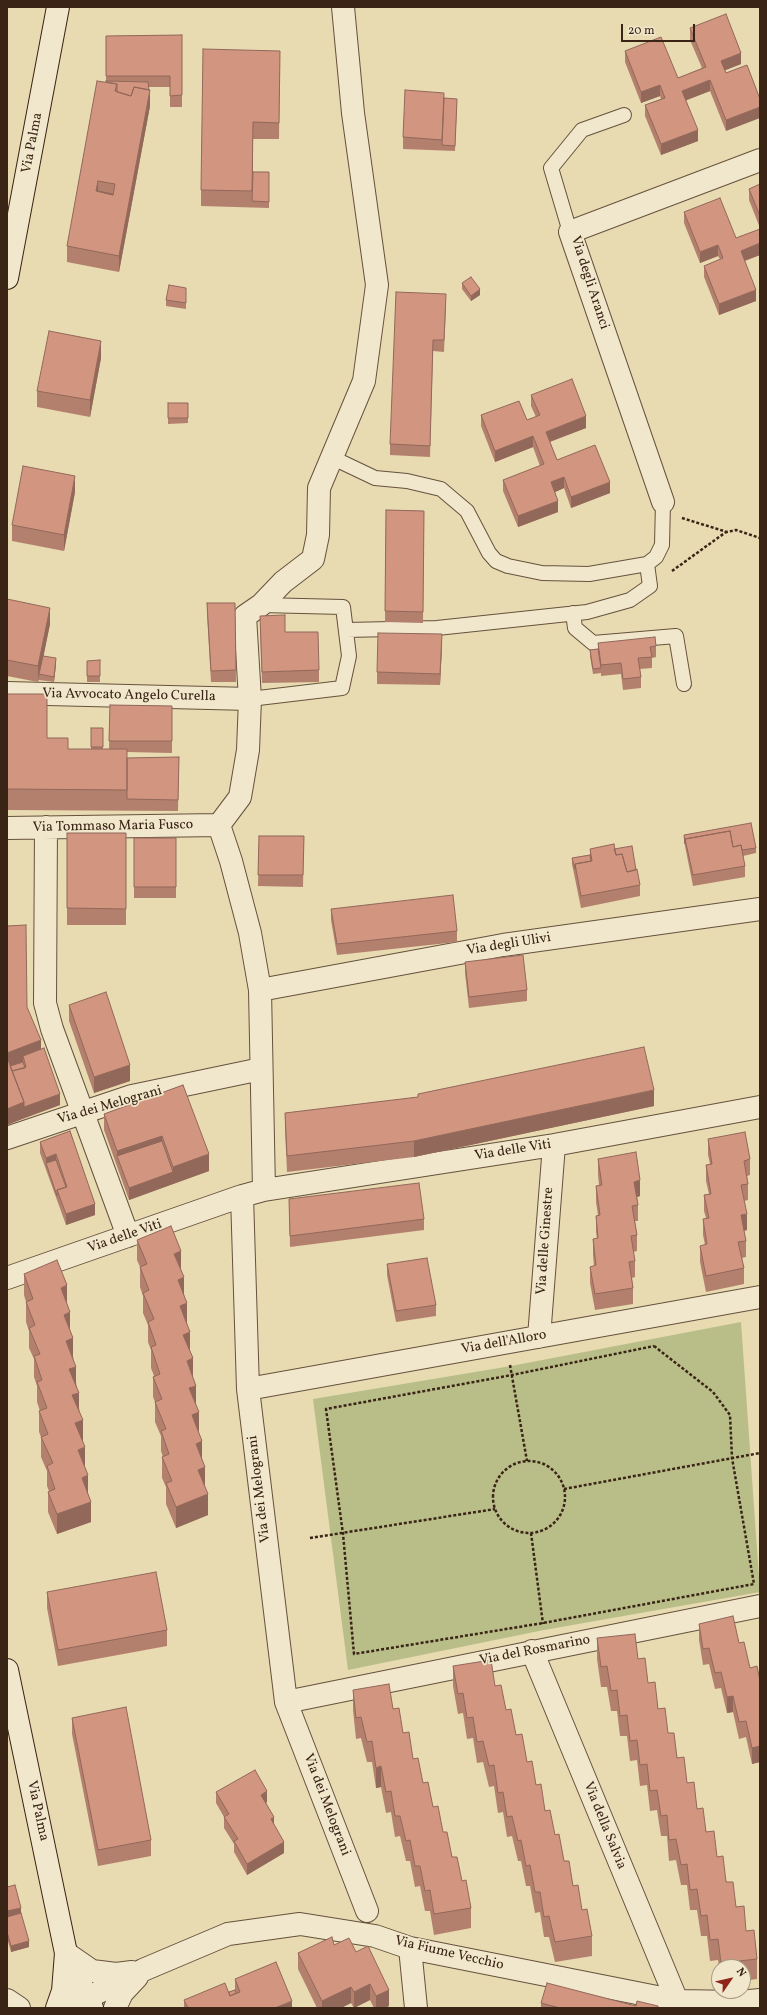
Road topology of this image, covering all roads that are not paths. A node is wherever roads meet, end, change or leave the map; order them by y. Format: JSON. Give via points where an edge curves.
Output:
{"nodes":[{"id":1,"x":58,"y":7,"type":"edge"},
{"id":2,"x":343,"y":7,"type":"edge"},
{"id":3,"x":624,"y":115,"type":"dead end"},
{"id":4,"x":760,"y":160,"type":"edge"},
{"id":5,"x":570,"y":232,"type":"junction"},
{"id":6,"x":7,"y":278,"type":"edge"},
{"id":7,"x":333,"y":458,"type":"junction"},
{"id":8,"x":663,"y":507,"type":"joint"},
{"id":9,"x":647,"y":564,"type":"junction"},
{"id":10,"x":261,"y":605,"type":"junction"},
{"id":11,"x":573,"y":614,"type":"junction"},
{"id":12,"x":346,"y":630,"type":"junction"},
{"id":13,"x":684,"y":684,"type":"dead end"},
{"id":14,"x":7,"y":693,"type":"edge"},
{"id":15,"x":250,"y":699,"type":"junction"},
{"id":16,"x":219,"y":825,"type":"junction"},
{"id":17,"x":7,"y":828,"type":"edge"},
{"id":18,"x":46,"y":828,"type":"junction"},
{"id":19,"x":760,"y":909,"type":"edge"},
{"id":20,"x":260,"y":990,"type":"junction"},
{"id":21,"x":261,"y":1069,"type":"junction"},
{"id":22,"x":760,"y":1107,"type":"edge"},
{"id":23,"x":83,"y":1113,"type":"junction"},
{"id":24,"x":7,"y":1138,"type":"edge"},
{"id":25,"x":554,"y":1145,"type":"junction"},
{"id":26,"x":264,"y":1190,"type":"junction"},
{"id":27,"x":242,"y":1196,"type":"junction"},
{"id":28,"x":128,"y":1236,"type":"junction"},
{"id":29,"x":7,"y":1278,"type":"edge"},
{"id":30,"x":760,"y":1297,"type":"edge"},
{"id":31,"x":539,"y":1337,"type":"junction"},
{"id":32,"x":248,"y":1389,"type":"junction"},
{"id":33,"x":760,"y":1606,"type":"edge"},
{"id":34,"x":539,"y":1650,"type":"junction"},
{"id":35,"x":7,"y":1670,"type":"edge"},
{"id":36,"x":286,"y":1702,"type":"junction"},
{"id":37,"x":367,"y":1910,"type":"dead end"},
{"id":38,"x":410,"y":1948,"type":"junction"},
{"id":39,"x":66,"y":1953,"type":"junction"},
{"id":40,"x":143,"y":1970,"type":"junction"},
{"id":41,"x":7,"y":2000,"type":"edge"},
{"id":42,"x":760,"y":2000,"type":"edge"},
{"id":43,"x":677,"y":2001,"type":"junction"},
{"id":44,"x":85,"y":2004,"type":"edge"},
{"id":45,"x":19,"y":2008,"type":"edge"},
{"id":46,"x":56,"y":2008,"type":"edge"},
{"id":47,"x":115,"y":2008,"type":"edge"},
{"id":48,"x":416,"y":2008,"type":"edge"}],
"edges":[{"from":1,"to":6,"type":"street","name":"Via Palma"},
{"from":2,"to":7,"type":"street","via":[[352,112],[377,285],[364,381]]},
{"from":3,"to":5,"type":"lane","via":[[582,130],[551,168]]},
{"from":4,"to":5,"type":"street","name":"Via degli Aranci"},
{"from":5,"to":8,"type":"street","name":"Via degli Aranci"},
{"from":7,"to":9,"type":"lane","via":[[375,478],[407,481],[441,489],[467,511],[488,553],[496,561],[508,566],[542,573],[589,574]]},
{"from":7,"to":10,"type":"street","via":[[319,488],[318,535],[313,559],[283,582]]},
{"from":8,"to":9,"type":"lane","via":[[662,545],[656,557]]},
{"from":9,"to":11,"type":"lane","via":[[650,586],[630,600]]},
{"from":10,"to":12,"type":"lane","via":[[343,607]]},
{"from":10,"to":15,"type":"street","via":[[245,616]]},
{"from":11,"to":12,"type":"lane","via":[[436,628]]},
{"from":11,"to":13,"type":"lane","via":[[575,628],[593,643],[676,636]]},
{"from":12,"to":15,"type":"lane","via":[[349,656],[342,688]]},
{"from":14,"to":15,"type":"street","name":"Via Avvocato Angelo Curella"},
{"from":15,"to":16,"type":"street","via":[[248,750],[240,797]]},
{"from":16,"to":18,"type":"street","name":"Via Tommaso Maria Fusco"},
{"from":16,"to":20,"type":"street","via":[[250,933]]},
{"from":17,"to":18,"type":"street","name":"Via Tommaso Maria Fusco"},
{"from":18,"to":23,"type":"street","via":[[45,1003]]},
{"from":19,"to":20,"type":"street","name":"Via degli Ulivi","via":[[503,945]]},
{"from":20,"to":21,"type":"street"},
{"from":21,"to":23,"type":"street","name":"Via dei Melograni","via":[[132,1096]]},
{"from":21,"to":26,"type":"street"},
{"from":22,"to":25,"type":"street","name":"Via delle Viti"},
{"from":23,"to":24,"type":"street","name":"Via dei Melograni"},
{"from":23,"to":28,"type":"street"},
{"from":25,"to":26,"type":"street","name":"Via delle Viti"},
{"from":25,"to":31,"type":"street","name":"Via delle Ginestre"},
{"from":26,"to":27,"type":"street"},
{"from":27,"to":28,"type":"street","name":"Via delle Viti"},
{"from":27,"to":32,"type":"street","name":"Via dei Melograni"},
{"from":28,"to":29,"type":"street","name":"Via delle Viti"},
{"from":30,"to":31,"type":"street","name":"Via dell'Alloro"},
{"from":31,"to":32,"type":"street","name":"Via dell'Alloro"},
{"from":32,"to":36,"type":"street","name":"Via dei Melograni"},
{"from":33,"to":34,"type":"street","name":"Via del Rosmarino"},
{"from":34,"to":36,"type":"street","name":"Via del Rosmarino"},
{"from":34,"to":43,"type":"street","name":"Via della Salvia"},
{"from":35,"to":39,"type":"street","name":"Via Palma"},
{"from":36,"to":37,"type":"street","name":"Via dei Melograni"},
{"from":38,"to":40,"type":"street","name":"Via Fiume Vecchio","via":[[375,1936],[300,1924],[228,1934]]},
{"from":38,"to":43,"type":"street","name":"Via Fiume Vecchio"},
{"from":38,"to":48,"type":"street"},
{"from":39,"to":40,"type":"street","via":[[92,1971],[116,1974]]},
{"from":39,"to":44,"type":"street"},
{"from":39,"to":46,"type":"street","via":[[63,1991]]},
{"from":40,"to":44,"type":"street"},
{"from":40,"to":47,"type":"street","via":[[122,1993]]},
{"from":41,"to":45,"type":"street"},
{"from":42,"to":43,"type":"street","name":"Via Fiume Vecchio"}]}
